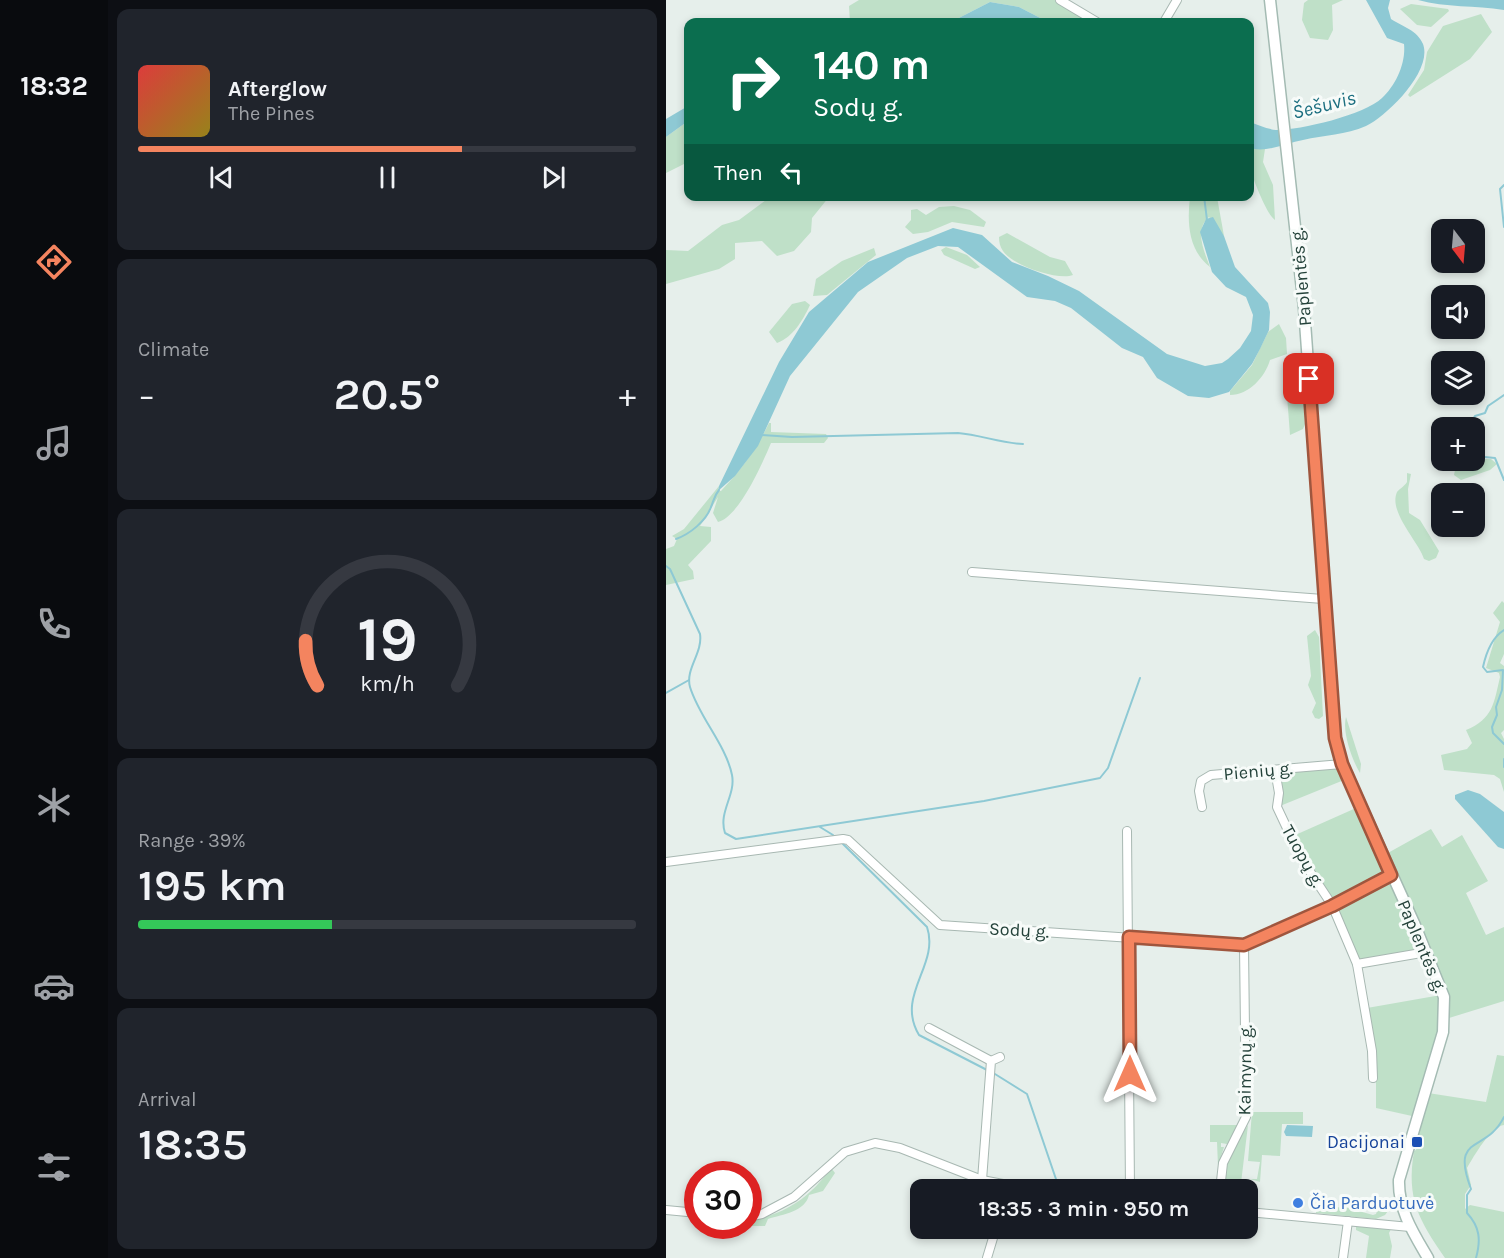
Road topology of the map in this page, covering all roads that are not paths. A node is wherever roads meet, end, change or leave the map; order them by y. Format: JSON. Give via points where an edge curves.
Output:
{"nodes":[{"id":1,"x":1060,"y":0,"type":"edge"},
{"id":2,"x":1177,"y":0,"type":"edge"},
{"id":3,"x":1270,"y":0,"type":"edge"},
{"id":4,"x":1090,"y":18,"type":"edge"},
{"id":5,"x":1166,"y":18,"type":"edge"},
{"id":6,"x":972,"y":573,"type":"dead end"},
{"id":7,"x":1323,"y":598,"type":"junction"},
{"id":8,"x":1342,"y":764,"type":"junction"},
{"id":9,"x":1275,"y":770,"type":"junction"},
{"id":10,"x":1202,"y":807,"type":"dead end"},
{"id":11,"x":1127,"y":831,"type":"dead end"},
{"id":12,"x":666,"y":862,"type":"edge"},
{"id":13,"x":1391,"y":875,"type":"junction"},
{"id":14,"x":1332,"y":906,"type":"junction"},
{"id":15,"x":1129,"y":937,"type":"junction"},
{"id":16,"x":1244,"y":945,"type":"junction"},
{"id":17,"x":1427,"y":952,"type":"junction"},
{"id":18,"x":1357,"y":964,"type":"junction"},
{"id":19,"x":929,"y":1028,"type":"dead end"},
{"id":20,"x":1000,"y":1057,"type":"dead end"},
{"id":21,"x":991,"y":1061,"type":"junction"},
{"id":22,"x":1373,"y":1078,"type":"dead end"},
{"id":23,"x":979,"y":1179,"type":"edge"},
{"id":24,"x":982,"y":1179,"type":"edge"},
{"id":25,"x":1130,"y":1179,"type":"edge"},
{"id":26,"x":1221,"y":1179,"type":"edge"},
{"id":27,"x":666,"y":1210,"type":"edge"},
{"id":28,"x":684,"y":1212,"type":"edge"},
{"id":29,"x":762,"y":1212,"type":"edge"},
{"id":30,"x":1258,"y":1213,"type":"edge"},
{"id":31,"x":1348,"y":1221,"type":"junction"},
{"id":32,"x":1410,"y":1227,"type":"junction"},
{"id":33,"x":993,"y":1239,"type":"edge"},
{"id":34,"x":987,"y":1258,"type":"edge"},
{"id":35,"x":1343,"y":1258,"type":"edge"},
{"id":36,"x":1428,"y":1258,"type":"edge"}],
"edges":[{"from":1,"to":4,"type":"street"},
{"from":2,"to":5,"type":"street"},
{"from":3,"to":7,"type":"main road","name":"Paplentės g.","via":[[1305,320]]},
{"from":6,"to":7,"type":"street"},
{"from":7,"to":8,"type":"main road","name":"Paplentės g.","via":[[1332,720]]},
{"from":8,"to":9,"type":"street","name":"Pienių g."},
{"from":8,"to":13,"type":"main road","name":"Paplentės g."},
{"from":9,"to":10,"type":"street","name":"Pienių g.","via":[[1206,777],[1199,791]]},
{"from":9,"to":14,"type":"street","name":"Tuopų g.","via":[[1277,807],[1301,858]]},
{"from":11,"to":15,"type":"street"},
{"from":12,"to":15,"type":"street","name":"Sodų g.","via":[[847,839],[940,925]]},
{"from":13,"to":14,"type":"street","name":"Sodų g."},
{"from":13,"to":17,"type":"main road","name":"Paplentės g."},
{"from":14,"to":16,"type":"street","name":"Sodų g."},
{"from":14,"to":18,"type":"street","name":"Tuopų g."},
{"from":15,"to":16,"type":"street","name":"Sodų g."},
{"from":15,"to":25,"type":"street"},
{"from":16,"to":26,"type":"street","name":"Kaimynų g.","via":[[1246,1116],[1223,1163]]},
{"from":17,"to":18,"type":"street"},
{"from":17,"to":32,"type":"main road","name":"Paplentės g.","via":[[1441,984],[1445,1009],[1443,1032],[1399,1180]]},
{"from":18,"to":22,"type":"street","name":"Tuopų g."},
{"from":19,"to":21,"type":"street"},
{"from":20,"to":21,"type":"street"},
{"from":21,"to":24,"type":"street"},
{"from":23,"to":29,"type":"street","via":[[888,1144],[868,1144],[838,1157],[805,1189]]},
{"from":27,"to":28,"type":"street"},
{"from":30,"to":31,"type":"street"},
{"from":31,"to":32,"type":"street"},
{"from":31,"to":35,"type":"street"},
{"from":32,"to":36,"type":"main road","name":"Paplentės g."},
{"from":33,"to":34,"type":"street"}]}
